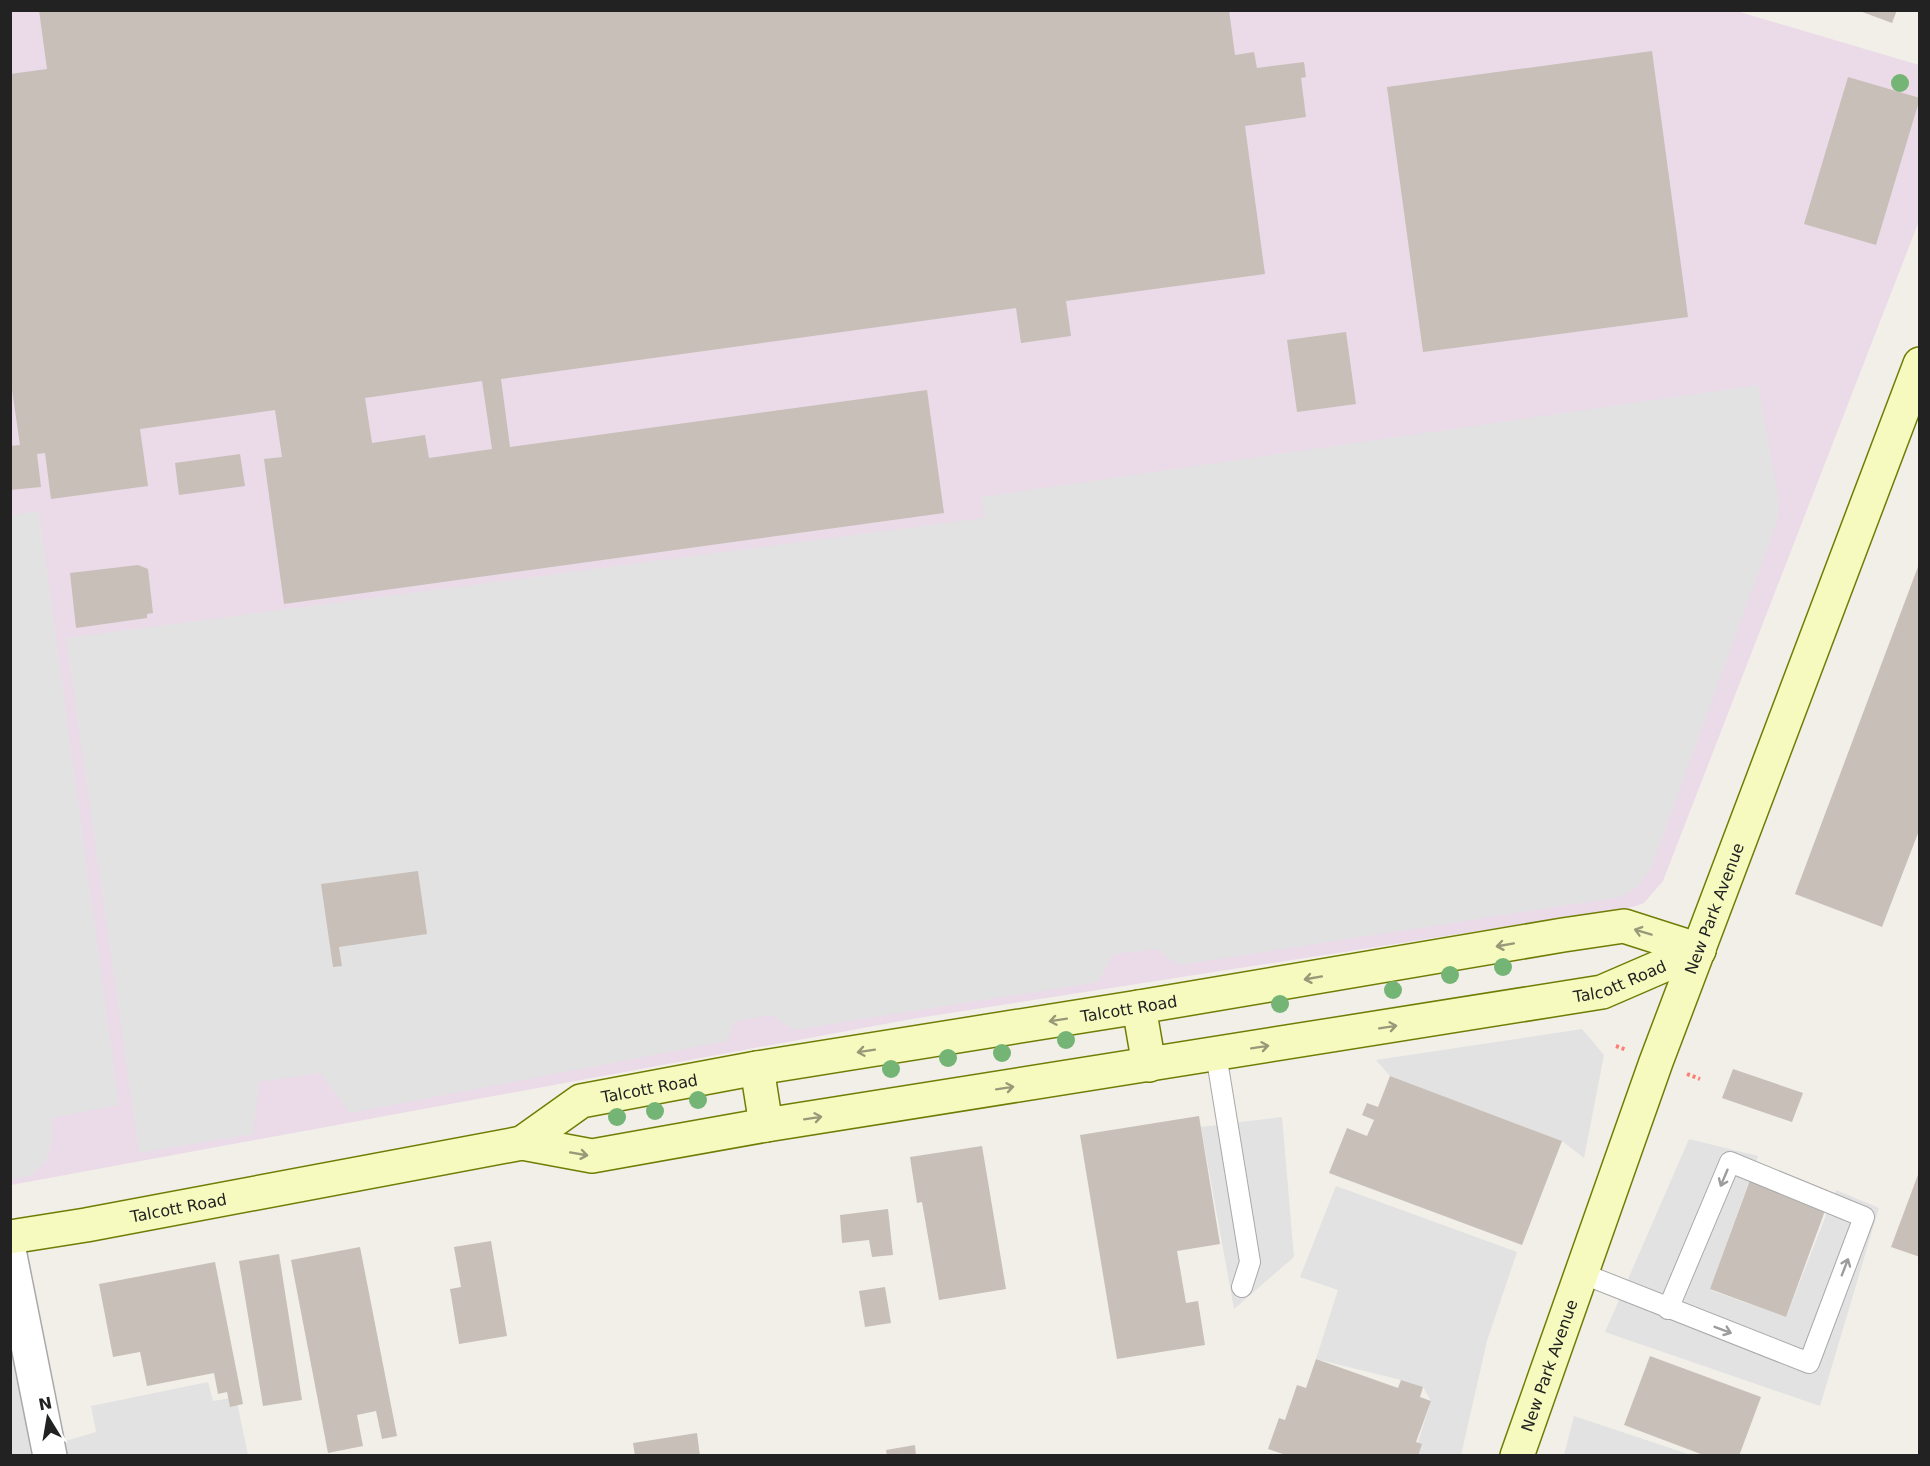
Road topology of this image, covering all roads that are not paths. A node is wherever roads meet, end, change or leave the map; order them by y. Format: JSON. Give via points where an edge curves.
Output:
{"nodes":[{"id":1,"x":1918,"y":376,"type":"edge"},
{"id":2,"x":1699,"y":950,"type":"junction"},
{"id":3,"x":1139,"y":1007,"type":"junction"},
{"id":4,"x":1216,"y":1054,"type":"junction"},
{"id":5,"x":1149,"y":1065,"type":"junction"},
{"id":6,"x":757,"y":1068,"type":"junction"},
{"id":7,"x":766,"y":1125,"type":"junction"},
{"id":8,"x":522,"y":1143,"type":"junction"},
{"id":9,"x":10,"y":1237,"type":"edge"},
{"id":10,"x":10,"y":1255,"type":"edge"},
{"id":11,"x":1581,"y":1273,"type":"junction"},
{"id":12,"x":1242,"y":1287,"type":"dead end"},
{"id":13,"x":1668,"y":1309,"type":"junction"},
{"id":14,"x":50,"y":1455,"type":"edge"},
{"id":15,"x":1516,"y":1455,"type":"edge"}],
"edges":[{"from":1,"to":2,"type":"street","name":"New Park Avenue"},
{"from":2,"to":3,"type":"street","name":"Talcott Road","one_way":true,"via":[[1624,926]]},
{"from":4,"to":2,"type":"street","name":"Talcott Road","one_way":true,"via":[[1602,992]]},
{"from":2,"to":11,"type":"street","name":"New Park Avenue"},
{"from":3,"to":5,"type":"street"},
{"from":3,"to":6,"type":"street","name":"Talcott Road","one_way":true},
{"from":4,"to":5,"type":"street","name":"Talcott Road"},
{"from":4,"to":12,"type":"lane","via":[[1250,1262]]},
{"from":7,"to":5,"type":"street","name":"Talcott Road","one_way":true},
{"from":6,"to":7,"type":"street"},
{"from":6,"to":8,"type":"street","name":"Talcott Road","via":[[581,1101]]},
{"from":8,"to":7,"type":"street","name":"Talcott Road","one_way":true,"via":[[592,1156]]},
{"from":8,"to":9,"type":"street","name":"Talcott Road"},
{"from":10,"to":14,"type":"street"},
{"from":11,"to":13,"type":"lane"},
{"from":11,"to":15,"type":"street","name":"New Park Avenue"},
{"from":13,"to":13,"type":"lane","one_way":true,"via":[[1809,1363],[1864,1217],[1730,1162]]}]}
